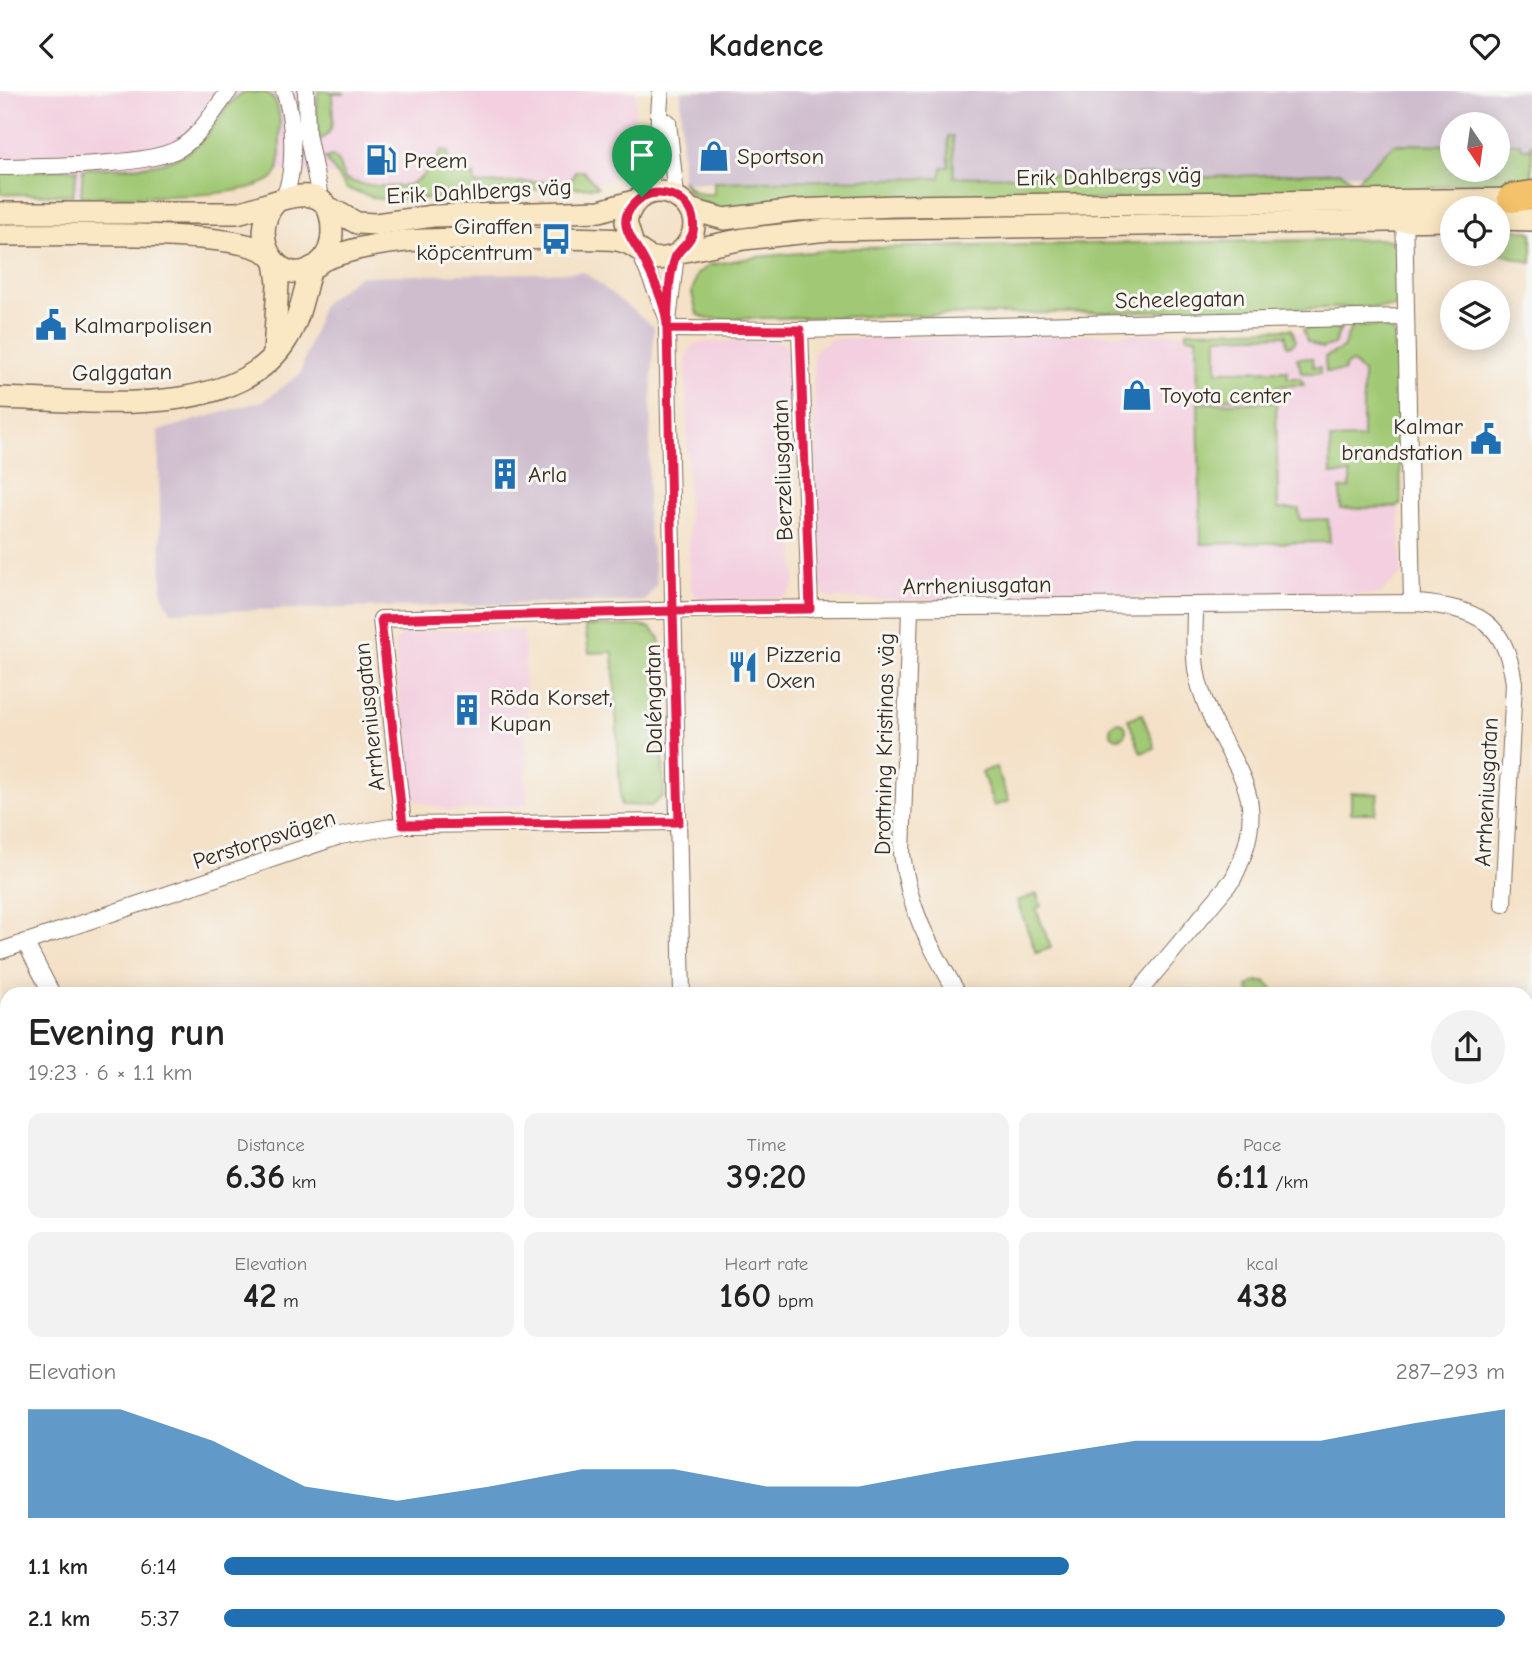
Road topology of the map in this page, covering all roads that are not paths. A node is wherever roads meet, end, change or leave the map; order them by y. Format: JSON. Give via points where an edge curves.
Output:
{"nodes":[{"id":1,"x":229,"y":91,"type":"edge"},
{"id":2,"x":284,"y":91,"type":"edge"},
{"id":3,"x":306,"y":91,"type":"edge"},
{"id":4,"x":661,"y":91,"type":"edge"},
{"id":5,"x":668,"y":91,"type":"edge"},
{"id":6,"x":0,"y":167,"type":"edge"},
{"id":7,"x":640,"y":198,"type":"junction"},
{"id":8,"x":280,"y":199,"type":"junction"},
{"id":9,"x":1404,"y":199,"type":"junction"},
{"id":10,"x":682,"y":203,"type":"junction"},
{"id":11,"x":1519,"y":203,"type":"edge"},
{"id":12,"x":323,"y":204,"type":"junction"},
{"id":13,"x":0,"y":213,"type":"edge"},
{"id":14,"x":1405,"y":220,"type":"junction"},
{"id":15,"x":1440,"y":220,"type":"edge"},
{"id":16,"x":1532,"y":220,"type":"edge"},
{"id":17,"x":0,"y":235,"type":"edge"},
{"id":18,"x":636,"y":249,"type":"junction"},
{"id":19,"x":678,"y":253,"type":"junction"},
{"id":20,"x":271,"y":257,"type":"junction"},
{"id":21,"x":317,"y":264,"type":"junction"},
{"id":22,"x":1406,"y":317,"type":"junction"},
{"id":23,"x":668,"y":324,"type":"junction"},
{"id":24,"x":800,"y":330,"type":"junction"},
{"id":25,"x":274,"y":354,"type":"junction"},
{"id":26,"x":0,"y":398,"type":"edge"},
{"id":27,"x":1412,"y":603,"type":"junction"},
{"id":28,"x":1195,"y":605,"type":"junction"},
{"id":29,"x":810,"y":609,"type":"junction"},
{"id":30,"x":910,"y":609,"type":"junction"},
{"id":31,"x":673,"y":611,"type":"junction"},
{"id":32,"x":679,"y":822,"type":"junction"},
{"id":33,"x":403,"y":825,"type":"junction"},
{"id":34,"x":1503,"y":904,"type":"dead end"},
{"id":35,"x":25,"y":942,"type":"junction"},
{"id":36,"x":0,"y":951,"type":"edge"},
{"id":37,"x":48,"y":987,"type":"edge"},
{"id":38,"x":682,"y":987,"type":"edge"},
{"id":39,"x":954,"y":987,"type":"edge"},
{"id":40,"x":1144,"y":987,"type":"edge"}],
"edges":[{"from":1,"to":6,"type":"street","via":[[194,136],[166,155]]},
{"from":2,"to":8,"type":"street","via":[[292,122],[290,176]]},
{"from":3,"to":12,"type":"street","via":[[307,134]]},
{"from":4,"to":7,"type":"street","via":[[653,178]]},
{"from":5,"to":10,"type":"street","via":[[667,131]]},
{"from":7,"to":10,"type":"main road","name":"Erik Dahlbergs väg","via":[[656,192]]},
{"from":7,"to":12,"type":"main road","name":"Erik Dahlbergs väg","via":[[600,211],[433,216],[376,224],[357,223]]},
{"from":7,"to":18,"type":"main road","via":[[626,222]]},
{"from":8,"to":12,"type":"main road","name":"Erik Dahlbergs väg","via":[[303,194]]},
{"from":8,"to":13,"type":"main road","name":"Erik Dahlbergs väg","via":[[236,213]]},
{"from":8,"to":20,"type":"main road","via":[[268,212],[264,228]]},
{"from":9,"to":10,"type":"main road","name":"Erik Dahlbergs väg","via":[[895,206],[796,210],[724,219]]},
{"from":9,"to":11,"type":"main road","name":"Erik Dahlbergs väg"},
{"from":9,"to":14,"type":"street"},
{"from":10,"to":19,"type":"main road","via":[[693,232]]},
{"from":11,"to":16,"type":"main road","name":"Erik Dahlbergs väg"},
{"from":12,"to":21,"type":"main road","via":[[332,232],[330,248]]},
{"from":14,"to":15,"type":"main road","name":"Erik Dahlbergs väg"},
{"from":14,"to":19,"type":"main road","name":"Erik Dahlbergs väg","via":[[828,230],[744,239]]},
{"from":14,"to":22,"type":"street"},
{"from":17,"to":20,"type":"main road","name":"Erik Dahlbergs väg","via":[[249,243]]},
{"from":18,"to":19,"type":"main road","name":"Erik Dahlbergs väg","via":[[658,259]]},
{"from":18,"to":21,"type":"main road","name":"Erik Dahlbergs väg","via":[[601,239],[412,240],[362,246]]},
{"from":18,"to":23,"type":"street","name":"Daléngatan"},
{"from":19,"to":23,"type":"street","name":"Daléngatan"},
{"from":20,"to":21,"type":"main road","name":"Erik Dahlbergs väg","via":[[295,271]]},
{"from":20,"to":25,"type":"main road","via":[[278,283]]},
{"from":21,"to":25,"type":"main road","name":"Galggatan","via":[[293,328]]},
{"from":22,"to":24,"type":"street","name":"Scheelegatan"},
{"from":22,"to":27,"type":"street"},
{"from":23,"to":24,"type":"street","name":"Scheelegatan"},
{"from":23,"to":31,"type":"street","name":"Daléngatan"},
{"from":24,"to":29,"type":"street","name":"Berzeliusgatan"},
{"from":25,"to":26,"type":"main road","name":"Galggatan","via":[[250,377],[173,399]]},
{"from":27,"to":28,"type":"street","name":"Arrheniusgatan"},
{"from":27,"to":34,"type":"street","name":"Arrheniusgatan","via":[[1449,606],[1481,616],[1504,643],[1511,664],[1514,683]]},
{"from":28,"to":30,"type":"street","name":"Arrheniusgatan"},
{"from":28,"to":40,"type":"street","via":[[1199,685],[1246,783],[1252,825],[1233,879]]},
{"from":29,"to":30,"type":"street","name":"Arrheniusgatan"},
{"from":29,"to":31,"type":"street","name":"Arrheniusgatan"},
{"from":30,"to":39,"type":"street","name":"Drottning Kristinas väg","via":[[902,854],[908,892],[923,934]]},
{"from":31,"to":32,"type":"street","name":"Daléngatan"},
{"from":31,"to":33,"type":"street","name":"Arrheniusgatan","via":[[381,619]]},
{"from":32,"to":33,"type":"street","name":"Perstorpsvägen"},
{"from":32,"to":38,"type":"street","name":"Daléngatan"},
{"from":33,"to":35,"type":"street","name":"Perstorpsvägen","via":[[340,836]]},
{"from":35,"to":36,"type":"street","name":"Perstorpsvägen"},
{"from":35,"to":37,"type":"street"}]}
